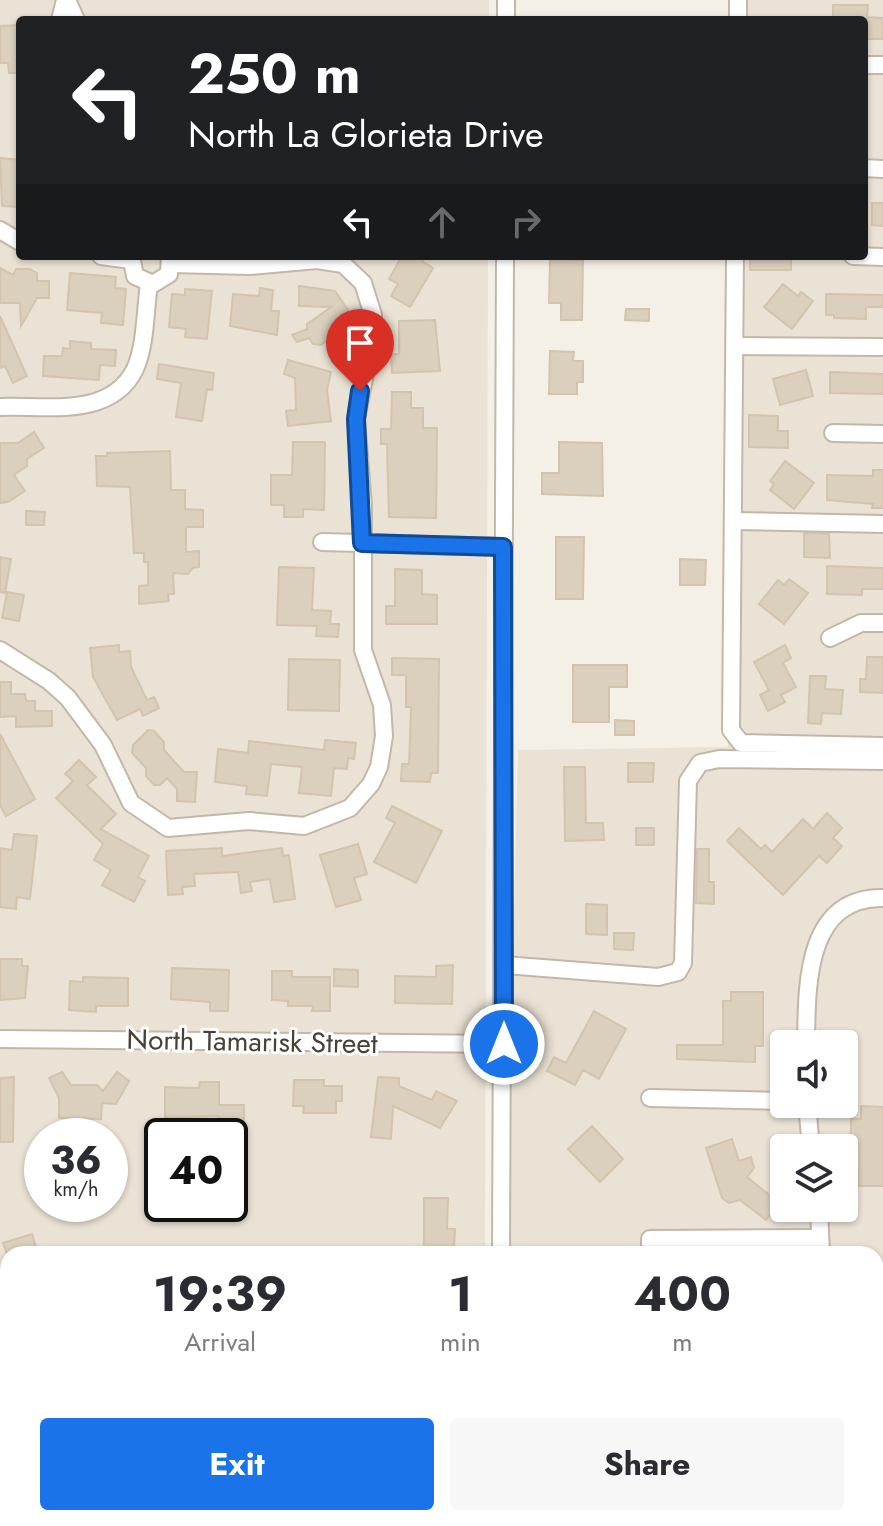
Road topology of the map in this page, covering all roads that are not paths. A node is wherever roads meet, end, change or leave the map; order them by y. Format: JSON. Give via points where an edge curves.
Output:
{"nodes":[{"id":1,"x":131,"y":260,"type":"edge"},
{"id":2,"x":171,"y":260,"type":"edge"},
{"id":3,"x":300,"y":260,"type":"edge"},
{"id":4,"x":326,"y":260,"type":"edge"},
{"id":5,"x":505,"y":260,"type":"edge"},
{"id":6,"x":735,"y":260,"type":"edge"},
{"id":7,"x":149,"y":284,"type":"junction"},
{"id":8,"x":735,"y":346,"type":"junction"},
{"id":9,"x":883,"y":347,"type":"edge"},
{"id":10,"x":0,"y":407,"type":"edge"},
{"id":11,"x":833,"y":433,"type":"dead end"},
{"id":12,"x":883,"y":434,"type":"edge"},
{"id":13,"x":734,"y":521,"type":"junction"},
{"id":14,"x":883,"y":524,"type":"edge"},
{"id":15,"x":322,"y":542,"type":"dead end"},
{"id":16,"x":362,"y":543,"type":"junction"},
{"id":17,"x":503,"y":547,"type":"junction"},
{"id":18,"x":883,"y":623,"type":"edge"},
{"id":19,"x":830,"y":638,"type":"dead end"},
{"id":20,"x":0,"y":650,"type":"edge"},
{"id":21,"x":883,"y":746,"type":"edge"},
{"id":22,"x":883,"y":761,"type":"edge"},
{"id":23,"x":883,"y":898,"type":"edge"},
{"id":24,"x":504,"y":965,"type":"junction"},
{"id":25,"x":806,"y":1030,"type":"edge"},
{"id":26,"x":0,"y":1039,"type":"edge"},
{"id":27,"x":504,"y":1044,"type":"junction"},
{"id":28,"x":650,"y":1098,"type":"dead end"},
{"id":29,"x":770,"y":1101,"type":"edge"},
{"id":30,"x":819,"y":1222,"type":"edge"},
{"id":31,"x":501,"y":1246,"type":"edge"},
{"id":32,"x":650,"y":1246,"type":"edge"},
{"id":33,"x":820,"y":1246,"type":"edge"}],
"edges":[{"from":1,"to":7,"type":"street","via":[[135,276]]},
{"from":2,"to":3,"type":"street","via":[[250,266]]},
{"from":2,"to":7,"type":"street","via":[[165,279]]},
{"from":4,"to":16,"type":"street","via":[[343,264],[363,283],[373,315],[356,419]]},
{"from":5,"to":17,"type":"street"},
{"from":6,"to":8,"type":"street"},
{"from":7,"to":10,"type":"street","via":[[135,370],[120,389],[100,402],[80,406]]},
{"from":8,"to":9,"type":"street"},
{"from":8,"to":13,"type":"street"},
{"from":11,"to":12,"type":"street"},
{"from":13,"to":14,"type":"street"},
{"from":13,"to":21,"type":"street","via":[[731,730],[741,743]]},
{"from":15,"to":16,"type":"street"},
{"from":16,"to":17,"type":"street"},
{"from":16,"to":20,"type":"street","via":[[363,650],[382,705],[379,767],[350,808],[304,826],[249,821],[168,828],[131,803],[103,745],[77,708],[49,681]]},
{"from":17,"to":24,"type":"street"},
{"from":18,"to":19,"type":"street","via":[[861,623]]},
{"from":22,"to":24,"type":"street","via":[[700,763],[688,781],[683,963],[678,972],[658,977]]},
{"from":23,"to":25,"type":"street","via":[[841,912],[815,941]]},
{"from":24,"to":27,"type":"street"},
{"from":26,"to":27,"type":"street","name":"North Tamarisk Street"},
{"from":27,"to":31,"type":"street"},
{"from":28,"to":29,"type":"street"},
{"from":30,"to":33,"type":"street"},
{"from":32,"to":33,"type":"street","via":[[650,1239]]}]}
